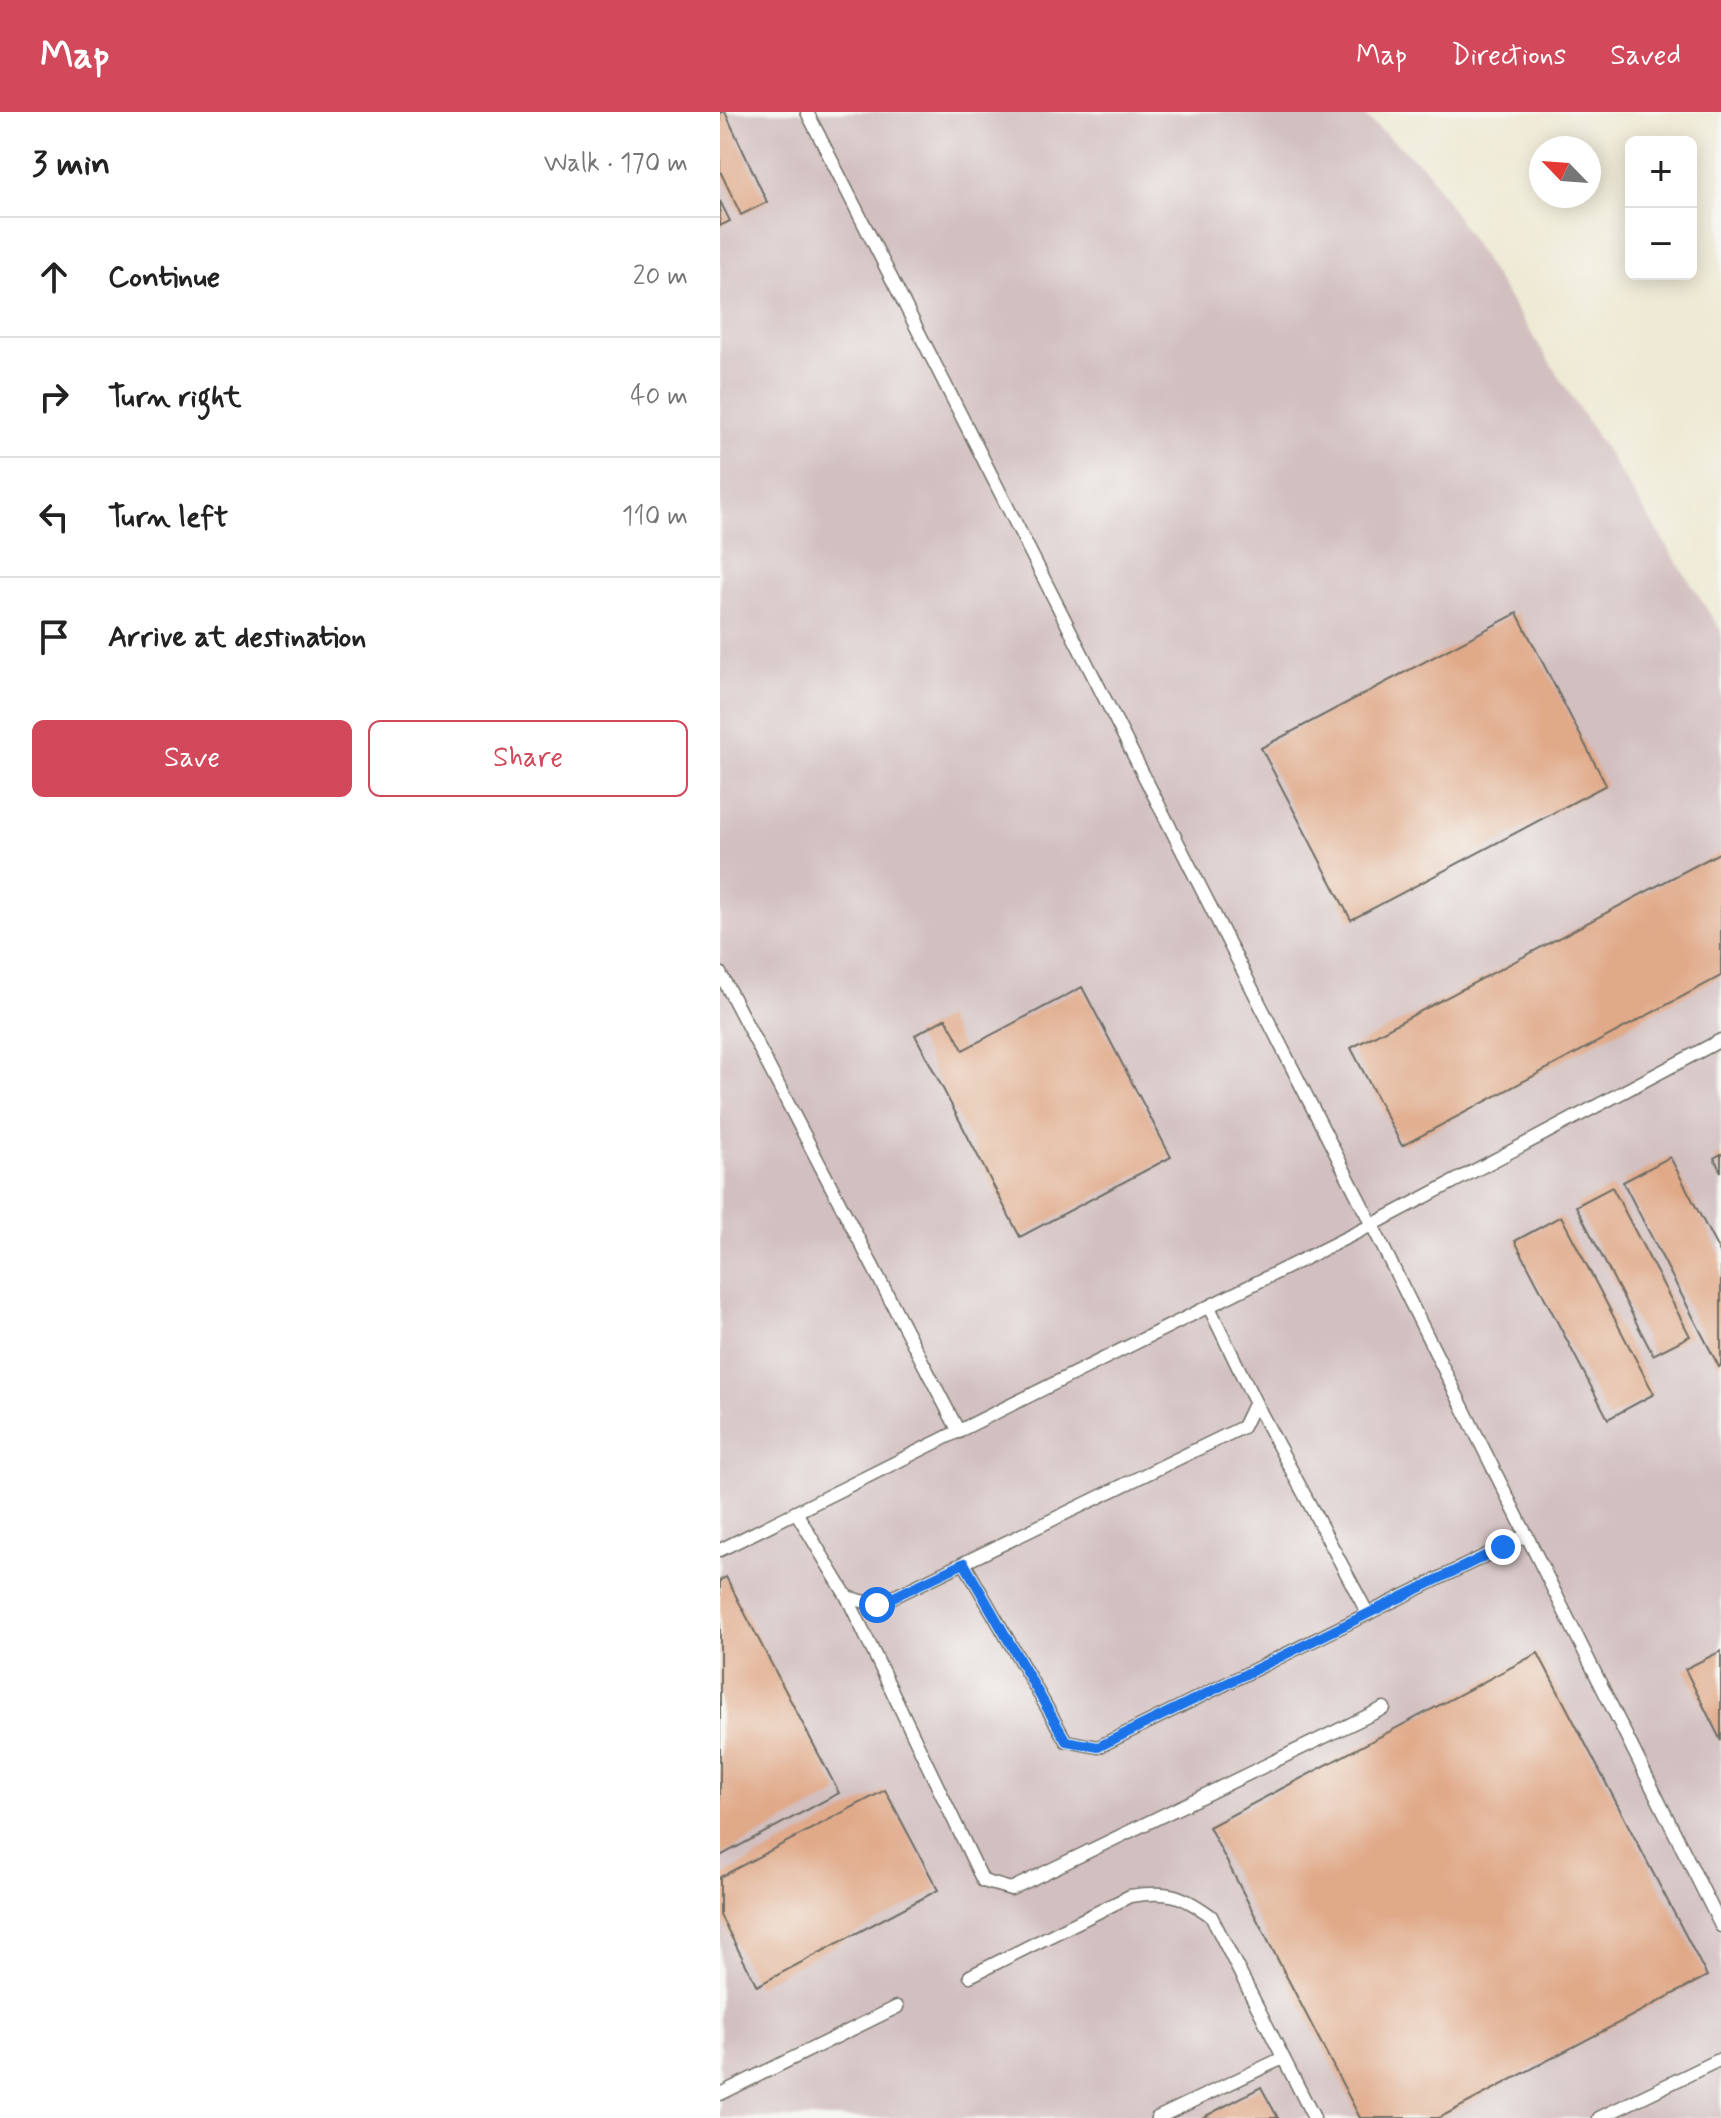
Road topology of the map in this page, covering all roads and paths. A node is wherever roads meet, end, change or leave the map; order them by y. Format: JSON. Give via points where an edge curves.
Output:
{"nodes":[{"id":1,"x":807,"y":112,"type":"edge"},
{"id":2,"x":720,"y":973,"type":"edge"},
{"id":3,"x":1721,"y":1040,"type":"edge"},
{"id":4,"x":1372,"y":1225,"type":"junction"},
{"id":5,"x":1209,"y":1307,"type":"junction"},
{"id":6,"x":1255,"y":1402,"type":"junction"},
{"id":7,"x":959,"y":1432,"type":"junction"},
{"id":8,"x":796,"y":1512,"type":"junction"},
{"id":9,"x":1527,"y":1535,"type":"junction"},
{"id":10,"x":720,"y":1550,"type":"edge"},
{"id":11,"x":964,"y":1563,"type":"junction"},
{"id":12,"x":847,"y":1597,"type":"junction"},
{"id":13,"x":1368,"y":1614,"type":"junction"},
{"id":14,"x":1384,"y":1708,"type":"dead end"},
{"id":15,"x":1721,"y":1926,"type":"edge"},
{"id":16,"x":970,"y":1976,"type":"dead end"},
{"id":17,"x":897,"y":2007,"type":"dead end"},
{"id":18,"x":1283,"y":2058,"type":"junction"},
{"id":19,"x":1721,"y":2059,"type":"edge"},
{"id":20,"x":720,"y":2094,"type":"edge"},
{"id":21,"x":1157,"y":2118,"type":"edge"},
{"id":22,"x":1314,"y":2118,"type":"edge"},
{"id":23,"x":1599,"y":2118,"type":"edge"}],
"edges":[{"from":1,"to":4,"type":"lane"},
{"from":2,"to":7,"type":"lane"},
{"from":3,"to":4,"type":"lane"},
{"from":4,"to":5,"type":"lane"},
{"from":4,"to":9,"type":"lane"},
{"from":5,"to":6,"type":"lane"},
{"from":5,"to":7,"type":"lane"},
{"from":6,"to":11,"type":"lane","via":[[1243,1427]]},
{"from":6,"to":13,"type":"lane"},
{"from":7,"to":8,"type":"lane"},
{"from":8,"to":10,"type":"lane"},
{"from":8,"to":12,"type":"lane"},
{"from":9,"to":13,"type":"lane"},
{"from":9,"to":15,"type":"lane"},
{"from":11,"to":12,"type":"lane","via":[[877,1605]]},
{"from":11,"to":13,"type":"lane","via":[[1066,1741],[1098,1747]]},
{"from":12,"to":14,"type":"lane","via":[[983,1881],[1011,1889]]},
{"from":16,"to":18,"type":"lane","via":[[1130,1896],[1156,1892],[1188,1899],[1211,1916]]},
{"from":17,"to":20,"type":"lane"},
{"from":18,"to":21,"type":"lane"},
{"from":18,"to":22,"type":"lane"},
{"from":19,"to":23,"type":"lane"}]}
